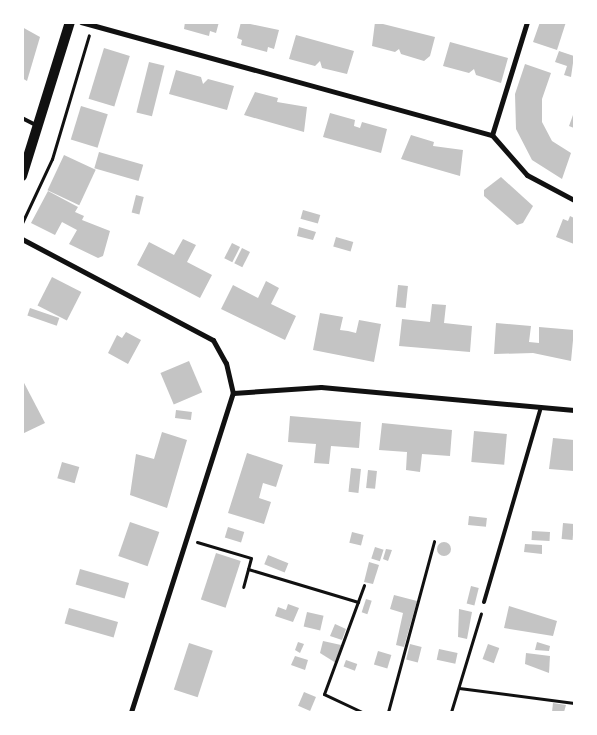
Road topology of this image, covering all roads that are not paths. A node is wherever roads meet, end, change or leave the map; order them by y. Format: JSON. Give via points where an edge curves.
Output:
{"nodes":[{"id":1,"x":70,"y":22,"type":"edge"},
{"id":2,"x":81,"y":22,"type":"edge"},
{"id":3,"x":527,"y":22,"type":"edge"},
{"id":4,"x":22,"y":118,"type":"edge"},
{"id":5,"x":40,"y":127,"type":"junction"},
{"id":6,"x":492,"y":135,"type":"junction"},
{"id":7,"x":22,"y":176,"type":"edge"},
{"id":8,"x":574,"y":200,"type":"edge"},
{"id":9,"x":22,"y":239,"type":"edge"},
{"id":10,"x":233,"y":393,"type":"junction"},
{"id":11,"x":541,"y":407,"type":"junction"},
{"id":12,"x":574,"y":410,"type":"edge"},
{"id":13,"x":484,"y":602,"type":"road end"},
{"id":14,"x":131,"y":712,"type":"edge"}],
"edges":[{"from":1,"to":5,"type":"main road"},
{"from":2,"to":6,"type":"street"},
{"from":3,"to":6,"type":"street"},
{"from":4,"to":5,"type":"lane"},
{"from":5,"to":7,"type":"main road"},
{"from":6,"to":8,"type":"street","via":[[527,174]]},
{"from":9,"to":10,"type":"street","via":[[213,340],[226,363]]},
{"from":10,"to":11,"type":"street","via":[[321,387]]},
{"from":10,"to":14,"type":"street"},
{"from":11,"to":12,"type":"street"},
{"from":11,"to":13,"type":"lane"}]}
